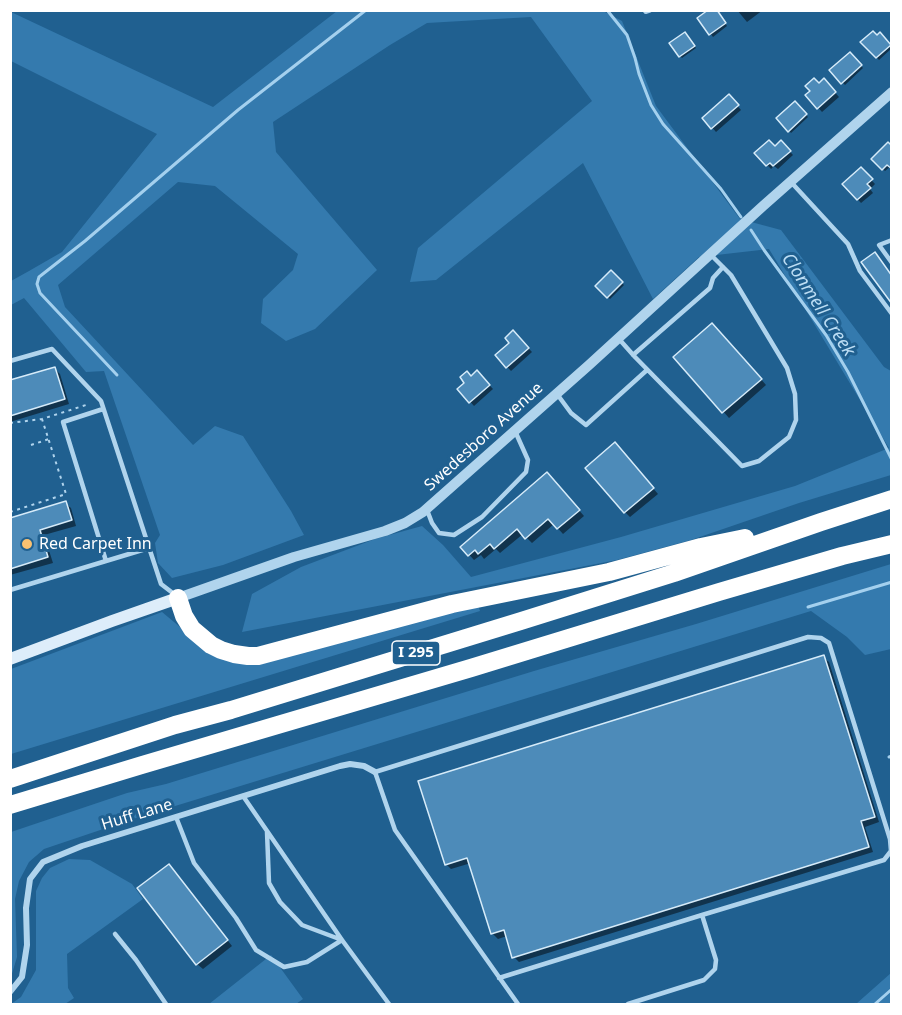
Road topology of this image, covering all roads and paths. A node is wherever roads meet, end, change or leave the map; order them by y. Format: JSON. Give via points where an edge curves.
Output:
{"nodes":[{"id":1,"x":891,"y":92,"type":"edge"},
{"id":2,"x":790,"y":181,"type":"junction"},
{"id":3,"x":891,"y":240,"type":"edge"},
{"id":4,"x":710,"y":254,"type":"junction"},
{"id":5,"x":891,"y":263,"type":"edge"},
{"id":6,"x":723,"y":267,"type":"junction"},
{"id":7,"x":891,"y":314,"type":"edge"},
{"id":8,"x":619,"y":339,"type":"junction"},
{"id":9,"x":633,"y":356,"type":"junction"},
{"id":10,"x":10,"y":361,"type":"edge"},
{"id":11,"x":647,"y":370,"type":"junction"},
{"id":12,"x":557,"y":394,"type":"junction"},
{"id":13,"x":86,"y":405,"type":"dead end"},
{"id":14,"x":103,"y":409,"type":"junction"},
{"id":15,"x":42,"y":419,"type":"junction"},
{"id":16,"x":10,"y":423,"type":"edge"},
{"id":17,"x":515,"y":431,"type":"junction"},
{"id":18,"x":49,"y":440,"type":"junction"},
{"id":19,"x":31,"y":445,"type":"dead end"},
{"id":20,"x":891,"y":499,"type":"edge"},
{"id":21,"x":427,"y":510,"type":"junction"},
{"id":22,"x":10,"y":512,"type":"edge"},
{"id":23,"x":821,"y":522,"type":"junction"},
{"id":24,"x":891,"y":544,"type":"edge"},
{"id":25,"x":149,"y":548,"type":"junction"},
{"id":26,"x":106,"y":561,"type":"junction"},
{"id":27,"x":10,"y":590,"type":"edge"},
{"id":28,"x":178,"y":598,"type":"junction"},
{"id":29,"x":10,"y":659,"type":"edge"},
{"id":30,"x":191,"y":750,"type":"junction"},
{"id":31,"x":375,"y":772,"type":"junction"},
{"id":32,"x":10,"y":779,"type":"edge"},
{"id":33,"x":243,"y":796,"type":"junction"},
{"id":34,"x":10,"y":806,"type":"edge"},
{"id":35,"x":10,"y":817,"type":"edge"},
{"id":36,"x":176,"y":817,"type":"junction"},
{"id":37,"x":266,"y":830,"type":"junction"},
{"id":38,"x":702,"y":915,"type":"junction"},
{"id":39,"x":115,"y":934,"type":"dead end"},
{"id":40,"x":342,"y":940,"type":"junction"},
{"id":41,"x":499,"y":978,"type":"junction"},
{"id":42,"x":10,"y":992,"type":"edge"},
{"id":43,"x":166,"y":1005,"type":"edge"},
{"id":44,"x":388,"y":1005,"type":"edge"},
{"id":45,"x":518,"y":1005,"type":"edge"},
{"id":46,"x":628,"y":1005,"type":"edge"}],
"edges":[{"from":1,"to":2,"type":"street","name":"Swedesboro Avenue"},
{"from":2,"to":4,"type":"street","name":"Swedesboro Avenue"},
{"from":2,"to":7,"type":"lane","via":[[848,244],[860,271]]},
{"from":3,"to":5,"type":"lane","via":[[879,244]]},
{"from":4,"to":6,"type":"lane"},
{"from":4,"to":8,"type":"street","name":"Swedesboro Avenue"},
{"from":6,"to":9,"type":"lane","via":[[710,288]]},
{"from":6,"to":11,"type":"lane","via":[[787,368],[795,394],[796,420],[789,437],[759,461],[742,466]]},
{"from":8,"to":9,"type":"lane"},
{"from":8,"to":12,"type":"street","name":"Swedesboro Avenue"},
{"from":9,"to":11,"type":"lane"},
{"from":10,"to":14,"type":"lane","via":[[52,349],[101,401]]},
{"from":11,"to":12,"type":"lane","via":[[586,425]]},
{"from":12,"to":17,"type":"street","name":"Swedesboro Avenue"},
{"from":13,"to":15,"type":"path"},
{"from":14,"to":25,"type":"lane"},
{"from":14,"to":26,"type":"lane","via":[[63,422]]},
{"from":15,"to":16,"type":"path"},
{"from":15,"to":18,"type":"path"},
{"from":17,"to":21,"type":"street","name":"Swedesboro Avenue"},
{"from":17,"to":21,"type":"lane","via":[[528,459],[526,472],[482,517],[454,535],[439,533]]},
{"from":18,"to":19,"type":"path"},
{"from":18,"to":22,"type":"path","via":[[66,494]]},
{"from":20,"to":23,"type":"highway","number":"I 295"},
{"from":21,"to":28,"type":"street","name":"Swedesboro Avenue","via":[[385,531],[294,557]]},
{"from":23,"to":28,"type":"highway","via":[[452,604],[258,656],[234,654],[211,645],[192,629]]},
{"from":23,"to":32,"type":"highway","number":"I 295","via":[[685,569]]},
{"from":24,"to":30,"type":"highway","number":"I 295"},
{"from":25,"to":26,"type":"lane"},
{"from":25,"to":28,"type":"lane","via":[[161,584]]},
{"from":26,"to":27,"type":"lane"},
{"from":28,"to":29,"type":"main road","name":"Swedesboro Avenue"},
{"from":30,"to":34,"type":"highway","number":"I 295"},
{"from":30,"to":35,"type":"highway"},
{"from":31,"to":33,"type":"street","name":"Huff Lane","via":[[350,764]]},
{"from":31,"to":38,"type":"lane","via":[[808,637],[821,638],[829,643],[891,851],[884,860]]},
{"from":31,"to":41,"type":"lane","via":[[395,830]]},
{"from":33,"to":36,"type":"street","name":"Huff Lane"},
{"from":33,"to":37,"type":"lane"},
{"from":36,"to":40,"type":"lane","via":[[194,863],[256,950],[284,967],[307,962]]},
{"from":36,"to":42,"type":"street","name":"Huff Lane","via":[[43,861],[30,879],[24,966],[22,977]]},
{"from":37,"to":40,"type":"lane"},
{"from":37,"to":40,"type":"lane","via":[[269,883],[280,902],[302,926]]},
{"from":38,"to":41,"type":"lane"},
{"from":38,"to":46,"type":"lane","via":[[716,960],[715,969],[704,980]]},
{"from":39,"to":43,"type":"lane"},
{"from":40,"to":44,"type":"lane"},
{"from":41,"to":45,"type":"lane"}]}
